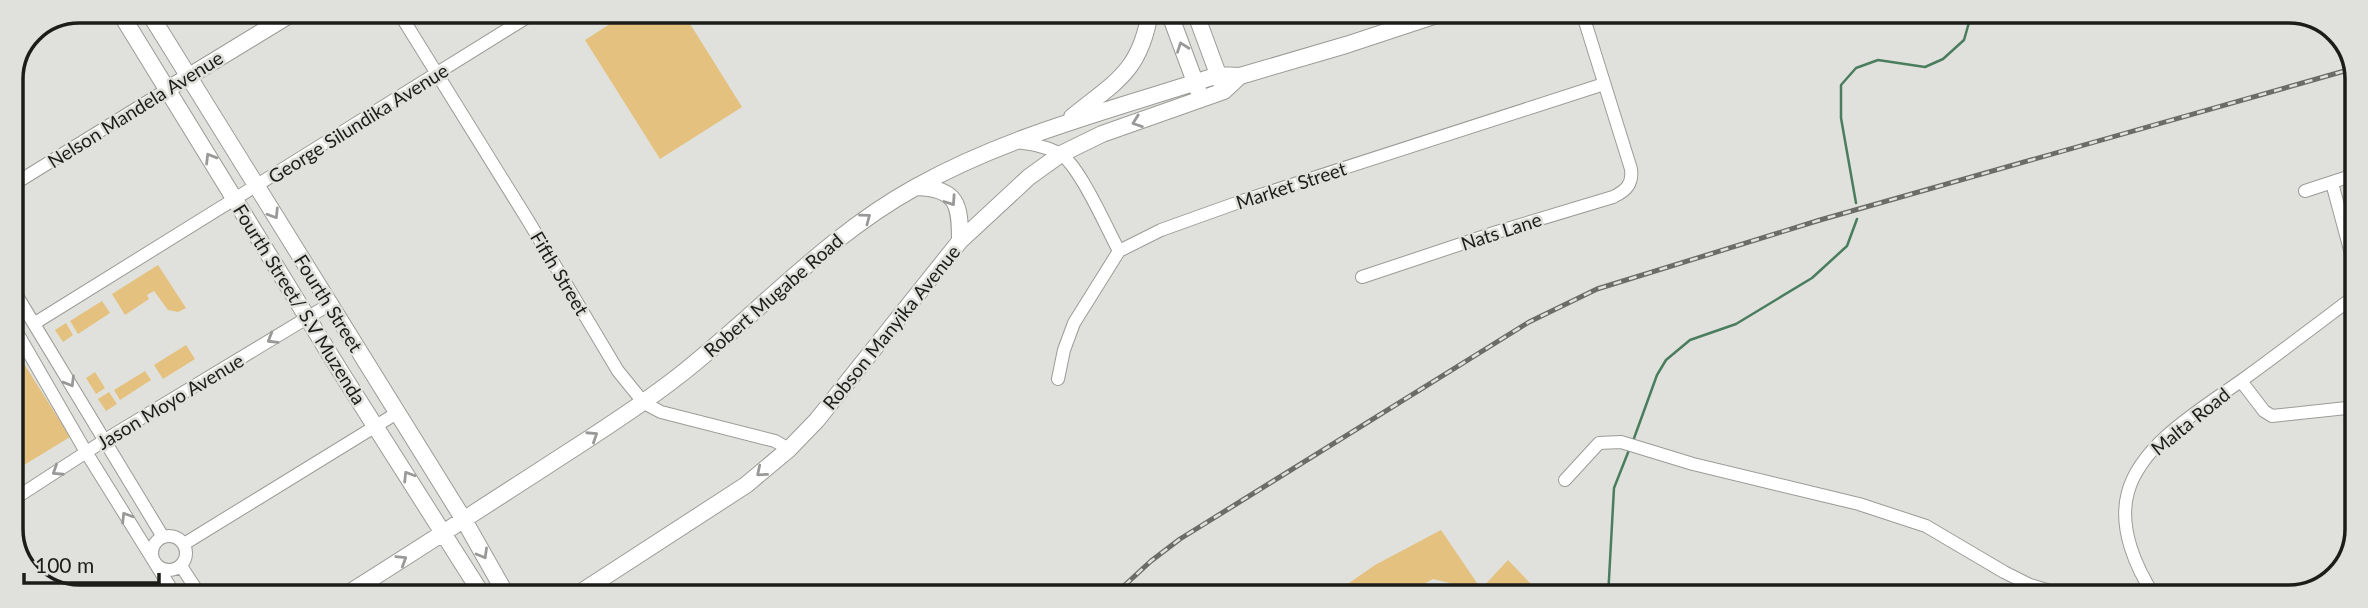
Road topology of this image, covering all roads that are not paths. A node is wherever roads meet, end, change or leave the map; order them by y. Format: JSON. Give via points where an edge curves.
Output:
{"nodes":[{"id":1,"x":126,"y":23,"type":"edge"},
{"id":2,"x":156,"y":23,"type":"edge"},
{"id":3,"x":276,"y":23,"type":"edge"},
{"id":4,"x":405,"y":23,"type":"edge"},
{"id":5,"x":517,"y":23,"type":"edge"},
{"id":6,"x":1147,"y":23,"type":"edge"},
{"id":7,"x":1173,"y":23,"type":"edge"},
{"id":8,"x":1199,"y":23,"type":"edge"},
{"id":9,"x":1412,"y":23,"type":"edge"},
{"id":10,"x":1585,"y":23,"type":"edge"},
{"id":11,"x":436,"y":73,"type":"junction"},
{"id":12,"x":190,"y":75,"type":"junction"},
{"id":13,"x":1195,"y":83,"type":"junction"},
{"id":14,"x":1221,"y":83,"type":"junction"},
{"id":15,"x":1604,"y":84,"type":"junction"},
{"id":16,"x":168,"y":89,"type":"junction"},
{"id":17,"x":1201,"y":99,"type":"junction"},
{"id":18,"x":1065,"y":122,"type":"junction"},
{"id":19,"x":1016,"y":142,"type":"junction"},
{"id":20,"x":1061,"y":154,"type":"junction"},
{"id":21,"x":2345,"y":178,"type":"edge"},
{"id":22,"x":23,"y":179,"type":"edge"},
{"id":23,"x":2332,"y":183,"type":"junction"},
{"id":24,"x":257,"y":187,"type":"junction"},
{"id":25,"x":915,"y":187,"type":"junction"},
{"id":26,"x":2305,"y":191,"type":"dead end"},
{"id":27,"x":236,"y":200,"type":"junction"},
{"id":28,"x":2345,"y":231,"type":"edge"},
{"id":29,"x":960,"y":241,"type":"junction"},
{"id":30,"x":1119,"y":251,"type":"junction"},
{"id":31,"x":1362,"y":277,"type":"dead end"},
{"id":32,"x":2345,"y":303,"type":"edge"},
{"id":33,"x":23,"y":304,"type":"edge"},
{"id":34,"x":330,"y":304,"type":"junction"},
{"id":35,"x":309,"y":318,"type":"junction"},
{"id":36,"x":35,"y":323,"type":"junction"},
{"id":37,"x":23,"y":343,"type":"edge"},
{"id":38,"x":1058,"y":379,"type":"dead end"},
{"id":39,"x":2241,"y":380,"type":"junction"},
{"id":40,"x":644,"y":403,"type":"junction"},
{"id":41,"x":2345,"y":408,"type":"edge"},
{"id":42,"x":397,"y":413,"type":"junction"},
{"id":43,"x":376,"y":426,"type":"junction"},
{"id":44,"x":105,"y":440,"type":"junction"},
{"id":45,"x":789,"y":449,"type":"junction"},
{"id":46,"x":86,"y":452,"type":"junction"},
{"id":47,"x":1564,"y":480,"type":"dead end"},
{"id":48,"x":23,"y":493,"type":"edge"},
{"id":49,"x":464,"y":520,"type":"junction"},
{"id":50,"x":444,"y":533,"type":"junction"},
{"id":51,"x":163,"y":537,"type":"junction"},
{"id":52,"x":184,"y":544,"type":"junction"},
{"id":53,"x":155,"y":563,"type":"junction"},
{"id":54,"x":181,"y":566,"type":"junction"},
{"id":55,"x":169,"y":585,"type":"edge"},
{"id":56,"x":193,"y":585,"type":"edge"},
{"id":57,"x":361,"y":585,"type":"edge"},
{"id":58,"x":476,"y":585,"type":"edge"},
{"id":59,"x":501,"y":585,"type":"edge"},
{"id":60,"x":592,"y":585,"type":"edge"},
{"id":61,"x":2030,"y":585,"type":"edge"},
{"id":62,"x":2149,"y":585,"type":"edge"}],
"edges":[{"from":1,"to":16,"type":"main road","name":"Fourth Street/ S.V Muzenda"},
{"from":2,"to":12,"type":"main road","name":"Fourth Street"},
{"from":3,"to":12,"type":"main road","name":"Nelson Mandela Avenue"},
{"from":4,"to":11,"type":"street","name":"Fifth Street"},
{"from":5,"to":11,"type":"street","name":"George Silundika Avenue"},
{"from":6,"to":18,"type":"main road","via":[[1138,57],[1127,73]]},
{"from":13,"to":7,"type":"main road","one_way":true},
{"from":8,"to":14,"type":"main road"},
{"from":9,"to":14,"type":"main road","name":"Robert Mugabe Road"},
{"from":10,"to":15,"type":"street"},
{"from":11,"to":24,"type":"street","name":"George Silundika Avenue"},
{"from":11,"to":40,"type":"street","name":"Fifth Street","via":[[618,371]]},
{"from":12,"to":16,"type":"main road","name":"Nelson Mandela Avenue"},
{"from":12,"to":24,"type":"main road","name":"Fourth Street"},
{"from":13,"to":14,"type":"main road","name":"Robert Mugabe Road"},
{"from":13,"to":17,"type":"main road"},
{"from":13,"to":18,"type":"main road","name":"Robert Mugabe Road"},
{"from":14,"to":17,"type":"main road","name":"Robson Manyika Avenue"},
{"from":15,"to":30,"type":"street","name":"Market Street","via":[[1241,201],[1161,230]]},
{"from":15,"to":31,"type":"street","name":"Nats Lane","via":[[1632,178],[1626,190]]},
{"from":16,"to":22,"type":"street","name":"Nelson Mandela Avenue"},
{"from":27,"to":16,"type":"main road","name":"Fourth Street/ S.V Muzenda","one_way":true},
{"from":17,"to":20,"type":"main road","name":"Robson Manyika Avenue","one_way":true,"via":[[1102,134]]},
{"from":18,"to":19,"type":"main road","name":"Robert Mugabe Road"},
{"from":19,"to":20,"type":"street"},
{"from":19,"to":25,"type":"main road","name":"Robert Mugabe Road"},
{"from":20,"to":29,"type":"main road","name":"Robson Manyika Avenue","via":[[1011,191]]},
{"from":20,"to":30,"type":"street","via":[[1079,175]]},
{"from":21,"to":23,"type":"street"},
{"from":23,"to":26,"type":"street"},
{"from":23,"to":28,"type":"street"},
{"from":24,"to":27,"type":"street","name":"George Silundika Avenue"},
{"from":24,"to":34,"type":"main road","name":"Fourth Street","one_way":true},
{"from":25,"to":29,"type":"main road","one_way":true,"via":[[943,190],[950,196],[959,212]]},
{"from":40,"to":25,"type":"main road","name":"Robert Mugabe Road","one_way":true,"via":[[817,254]]},
{"from":27,"to":35,"type":"main road","name":"Fourth Street/ S.V Muzenda"},
{"from":27,"to":36,"type":"street","name":"George Silundika Avenue"},
{"from":29,"to":45,"type":"main road","name":"Robson Manyika Avenue"},
{"from":30,"to":38,"type":"street","via":[[1074,323]]},
{"from":32,"to":39,"type":"street","name":"Malta Road"},
{"from":33,"to":36,"type":"street"},
{"from":34,"to":35,"type":"street","name":"Jason Moyo Avenue"},
{"from":34,"to":42,"type":"main road","name":"Fourth Street"},
{"from":35,"to":43,"type":"main road","name":"Fourth Street/ S.V Muzenda"},
{"from":35,"to":44,"type":"street","name":"Jason Moyo Avenue","one_way":true},
{"from":36,"to":44,"type":"street","one_way":true},
{"from":37,"to":46,"type":"street"},
{"from":39,"to":41,"type":"street","via":[[2273,416]]},
{"from":39,"to":62,"type":"street","name":"Malta Road","via":[[2155,448],[2134,474],[2125,522],[2134,558]]},
{"from":40,"to":45,"type":"street","name":"Fifth Street"},
{"from":49,"to":40,"type":"main road","name":"Robert Mugabe Road","one_way":true},
{"from":42,"to":43,"type":"street"},
{"from":42,"to":49,"type":"main road","name":"Fourth Street"},
{"from":50,"to":43,"type":"main road","name":"Fourth Street/ S.V Muzenda","one_way":true},
{"from":43,"to":52,"type":"street"},
{"from":44,"to":46,"type":"street","name":"Jason Moyo Avenue"},
{"from":44,"to":51,"type":"street"},
{"from":45,"to":60,"type":"main road","name":"Robson Manyika Avenue","one_way":true,"via":[[746,485]]},
{"from":46,"to":48,"type":"street","name":"Jason Moyo Avenue","one_way":true},
{"from":53,"to":46,"type":"street","one_way":true},
{"from":47,"to":61,"type":"street","via":[[1599,443],[1621,442],[1926,526]]},
{"from":49,"to":50,"type":"main road","name":"Robert Mugabe Road"},
{"from":49,"to":59,"type":"main road","name":"Fourth Street","one_way":true},
{"from":57,"to":50,"type":"main road","name":"Robert Mugabe Road","one_way":true},
{"from":50,"to":58,"type":"main road","name":"Fourth Street/ S.V Muzenda"},
{"from":51,"to":52,"type":"street"},
{"from":51,"to":53,"type":"street","via":[[152,551]]},
{"from":52,"to":54,"type":"street","via":[[187,555]]},
{"from":53,"to":54,"type":"street","via":[[164,570]]},
{"from":53,"to":55,"type":"street"},
{"from":54,"to":56,"type":"street"}]}
